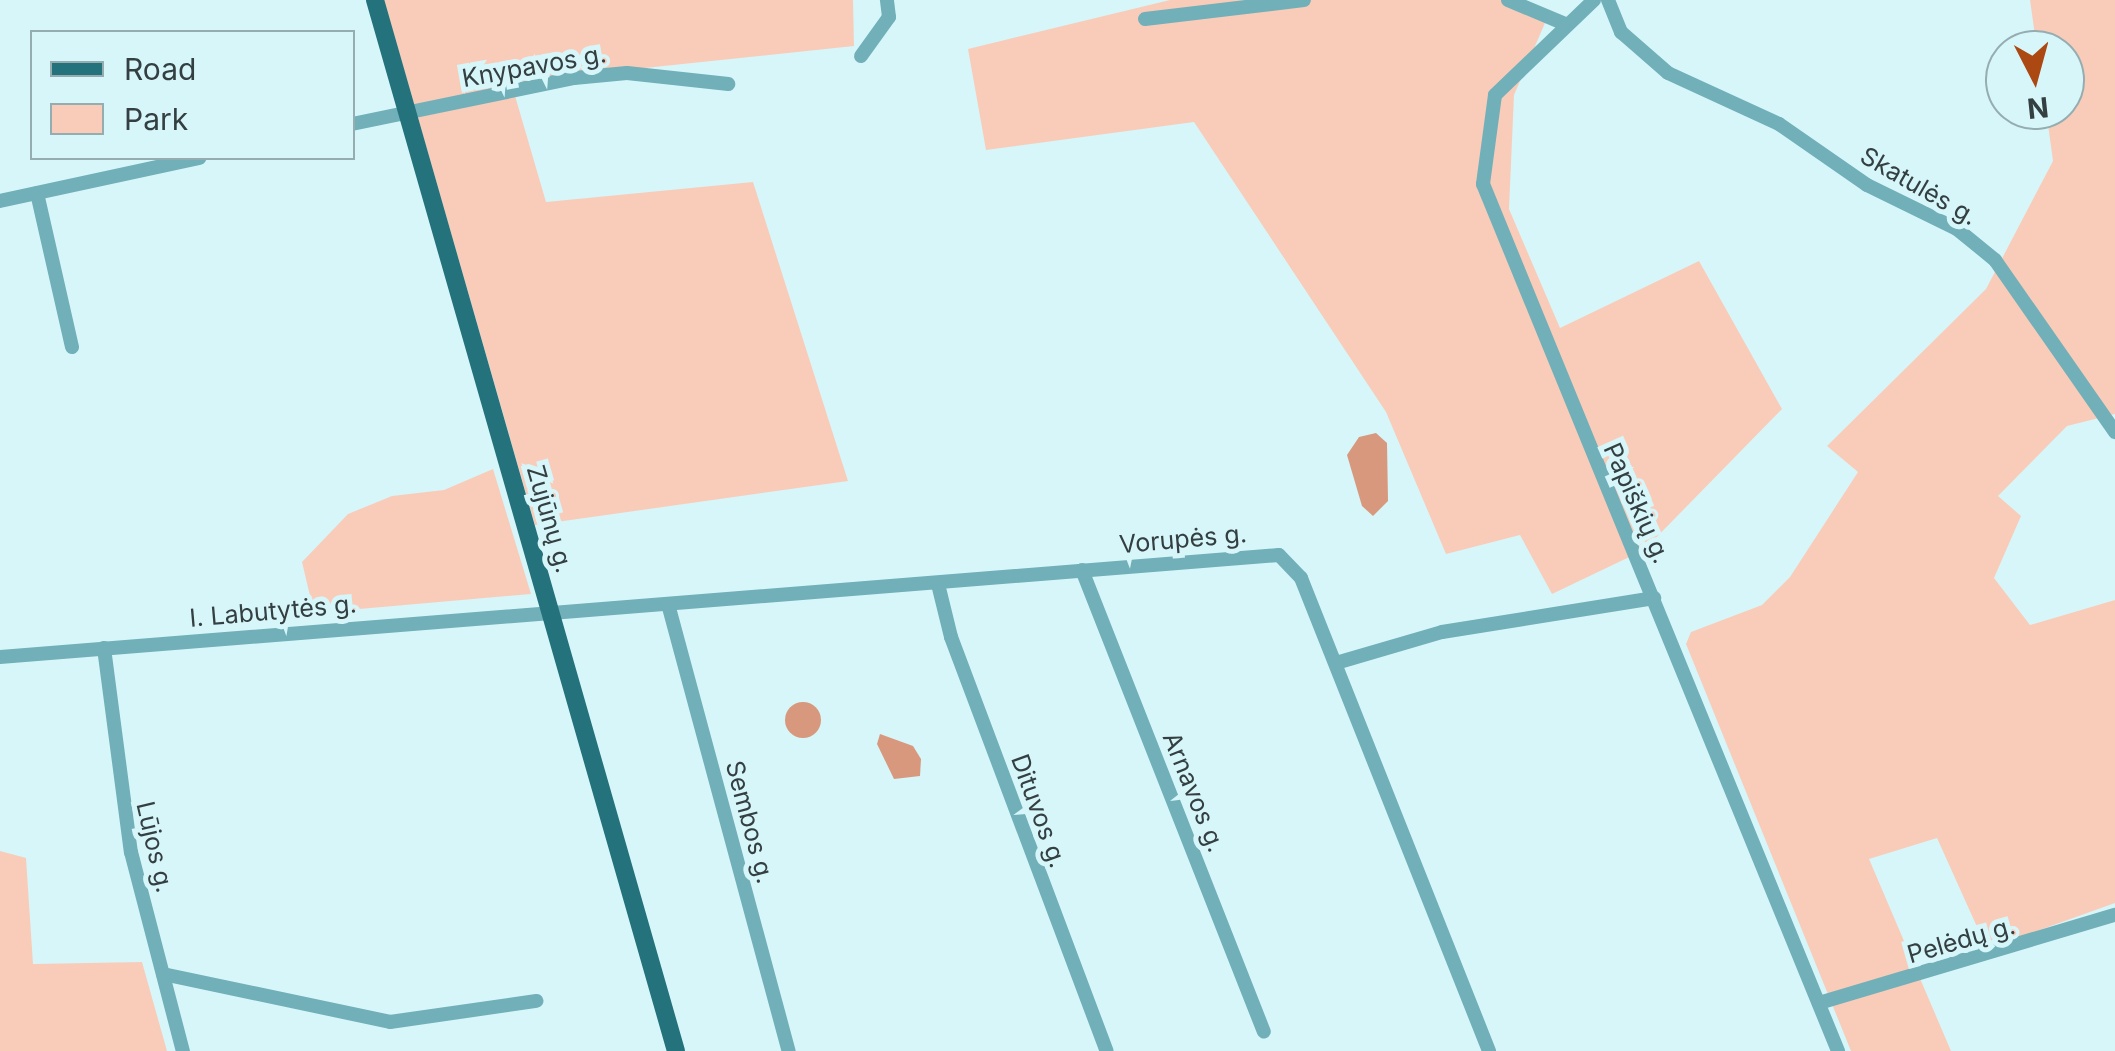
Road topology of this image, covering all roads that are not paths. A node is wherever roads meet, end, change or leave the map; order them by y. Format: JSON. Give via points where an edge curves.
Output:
{"nodes":[{"id":1,"x":375,"y":0,"type":"edge"},
{"id":2,"x":887,"y":0,"type":"edge"},
{"id":3,"x":1304,"y":0,"type":"edge"},
{"id":4,"x":1508,"y":0,"type":"edge"},
{"id":5,"x":1594,"y":0,"type":"edge"},
{"id":6,"x":1608,"y":0,"type":"edge"},
{"id":7,"x":1145,"y":20,"type":"dead end"},
{"id":8,"x":1565,"y":24,"type":"junction"},
{"id":9,"x":862,"y":56,"type":"dead end"},
{"id":10,"x":728,"y":84,"type":"dead end"},
{"id":11,"x":408,"y":112,"type":"junction"},
{"id":12,"x":355,"y":123,"type":"edge"},
{"id":13,"x":189,"y":160,"type":"edge"},
{"id":14,"x":37,"y":192,"type":"junction"},
{"id":15,"x":0,"y":201,"type":"edge"},
{"id":16,"x":72,"y":347,"type":"dead end"},
{"id":17,"x":2115,"y":432,"type":"edge"},
{"id":18,"x":1082,"y":570,"type":"junction"},
{"id":19,"x":938,"y":584,"type":"junction"},
{"id":20,"x":1654,"y":598,"type":"junction"},
{"id":21,"x":668,"y":604,"type":"junction"},
{"id":22,"x":550,"y":613,"type":"junction"},
{"id":23,"x":104,"y":648,"type":"junction"},
{"id":24,"x":0,"y":657,"type":"edge"},
{"id":25,"x":1336,"y":663,"type":"junction"},
{"id":26,"x":2115,"y":915,"type":"edge"},
{"id":27,"x":163,"y":974,"type":"junction"},
{"id":28,"x":536,"y":1001,"type":"dead end"},
{"id":29,"x":1819,"y":1003,"type":"junction"},
{"id":30,"x":1264,"y":1031,"type":"dead end"},
{"id":31,"x":183,"y":1051,"type":"edge"},
{"id":32,"x":676,"y":1051,"type":"edge"},
{"id":33,"x":790,"y":1051,"type":"edge"},
{"id":34,"x":1108,"y":1051,"type":"edge"},
{"id":35,"x":1489,"y":1051,"type":"edge"},
{"id":36,"x":1838,"y":1051,"type":"edge"}],
"edges":[{"from":1,"to":11,"type":"main road","name":"Zujūnų g."},
{"from":2,"to":9,"type":"street","via":[[889,17]]},
{"from":3,"to":7,"type":"street"},
{"from":4,"to":8,"type":"street"},
{"from":5,"to":8,"type":"street","name":"Papiškių g."},
{"from":6,"to":17,"type":"street","name":"Skatulės g.","via":[[1621,32],[1668,73],[1779,124],[1867,185],[1957,229],[1995,260]]},
{"from":8,"to":20,"type":"street","name":"Papiškių g.","via":[[1495,94],[1484,184]]},
{"from":10,"to":11,"type":"street","name":"Knypavos g.","via":[[628,73]]},
{"from":11,"to":12,"type":"street","name":"Knypavos g."},
{"from":11,"to":22,"type":"main road","name":"Zujūnų g."},
{"from":13,"to":14,"type":"street"},
{"from":14,"to":15,"type":"street"},
{"from":14,"to":16,"type":"street"},
{"from":18,"to":19,"type":"street","name":"Vorupės g."},
{"from":18,"to":25,"type":"street","name":"Vorupės g.","via":[[1279,555],[1301,578]]},
{"from":18,"to":30,"type":"street","name":"Arnavos g."},
{"from":19,"to":21,"type":"street","name":"Vorupės g."},
{"from":19,"to":34,"type":"street","name":"Dituvos g.","via":[[951,637]]},
{"from":20,"to":25,"type":"street","via":[[1442,632]]},
{"from":20,"to":29,"type":"street","name":"Papiškių g."},
{"from":21,"to":22,"type":"street","name":"Vorupės g."},
{"from":21,"to":33,"type":"street","name":"Sembos g."},
{"from":22,"to":23,"type":"street","name":"I. Labutytės g."},
{"from":22,"to":32,"type":"main road","name":"Zujūnų g."},
{"from":23,"to":24,"type":"street","name":"I. Labutytės g."},
{"from":23,"to":27,"type":"street","name":"Lūjos g.","via":[[118,782]]},
{"from":25,"to":35,"type":"street","name":"Vorupės g."},
{"from":26,"to":29,"type":"street","name":"Pelėdų g."},
{"from":27,"to":28,"type":"street","via":[[390,1022]]},
{"from":27,"to":31,"type":"street","name":"Lūjos g."},
{"from":29,"to":36,"type":"street","name":"Papiškių g."}]}
